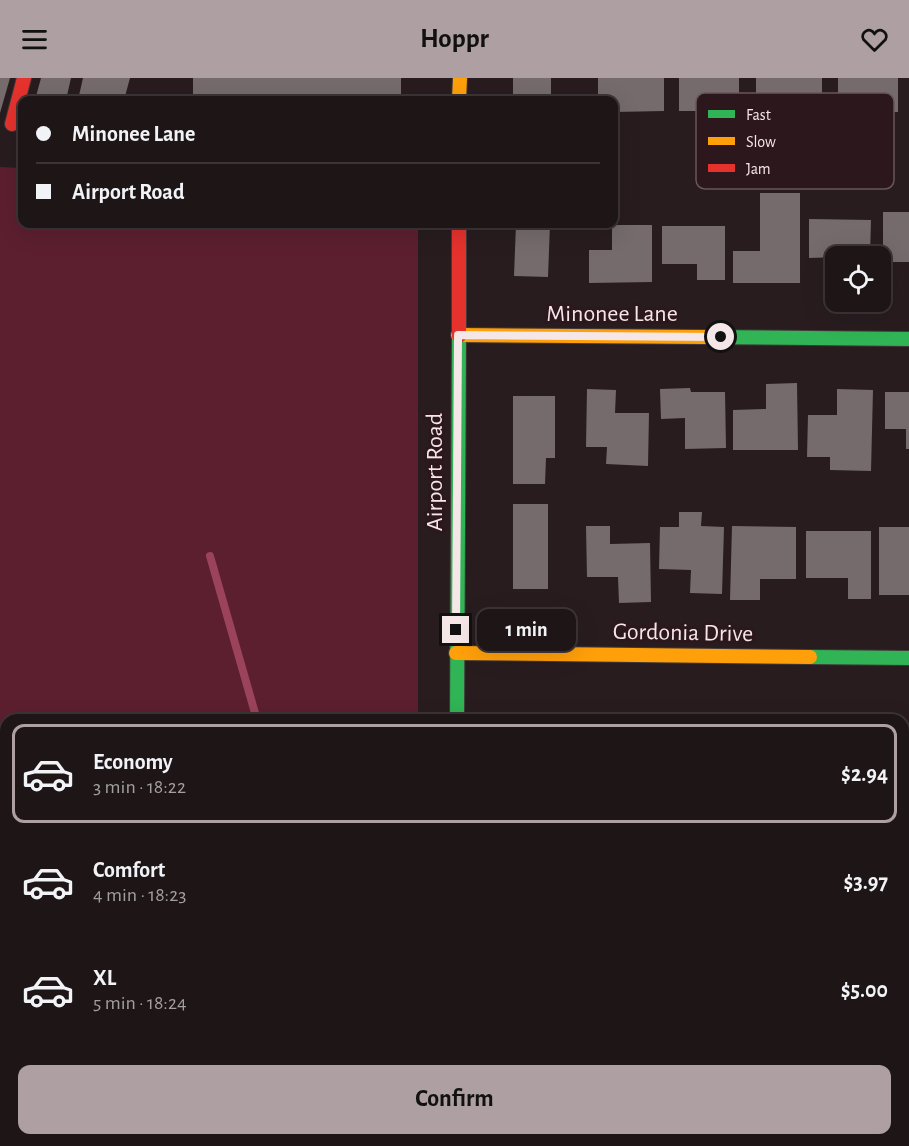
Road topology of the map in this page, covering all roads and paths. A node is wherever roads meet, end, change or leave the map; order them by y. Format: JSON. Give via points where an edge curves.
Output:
{"nodes":[{"id":1,"x":24,"y":78,"type":"edge"},
{"id":2,"x":460,"y":78,"type":"edge"},
{"id":3,"x":19,"y":96,"type":"edge"},
{"id":4,"x":459,"y":96,"type":"edge"},
{"id":5,"x":18,"y":101,"type":"edge"},
{"id":6,"x":12,"y":124,"type":"dead end"},
{"id":7,"x":459,"y":228,"type":"edge"},
{"id":8,"x":458,"y":335,"type":"junction"},
{"id":9,"x":909,"y":339,"type":"edge"},
{"id":10,"x":456,"y":653,"type":"junction"},
{"id":11,"x":909,"y":658,"type":"edge"},
{"id":12,"x":457,"y":714,"type":"edge"}],
"edges":[{"from":1,"to":3,"type":"street"},
{"from":2,"to":4,"type":"street"},
{"from":5,"to":6,"type":"street"},
{"from":7,"to":8,"type":"street","name":"Airport Road"},
{"from":8,"to":9,"type":"street","name":"Minonee Lane"},
{"from":8,"to":10,"type":"street","name":"Airport Road"},
{"from":10,"to":11,"type":"street","name":"Gordonia Drive"},
{"from":10,"to":12,"type":"street","name":"Airport Road"}]}
